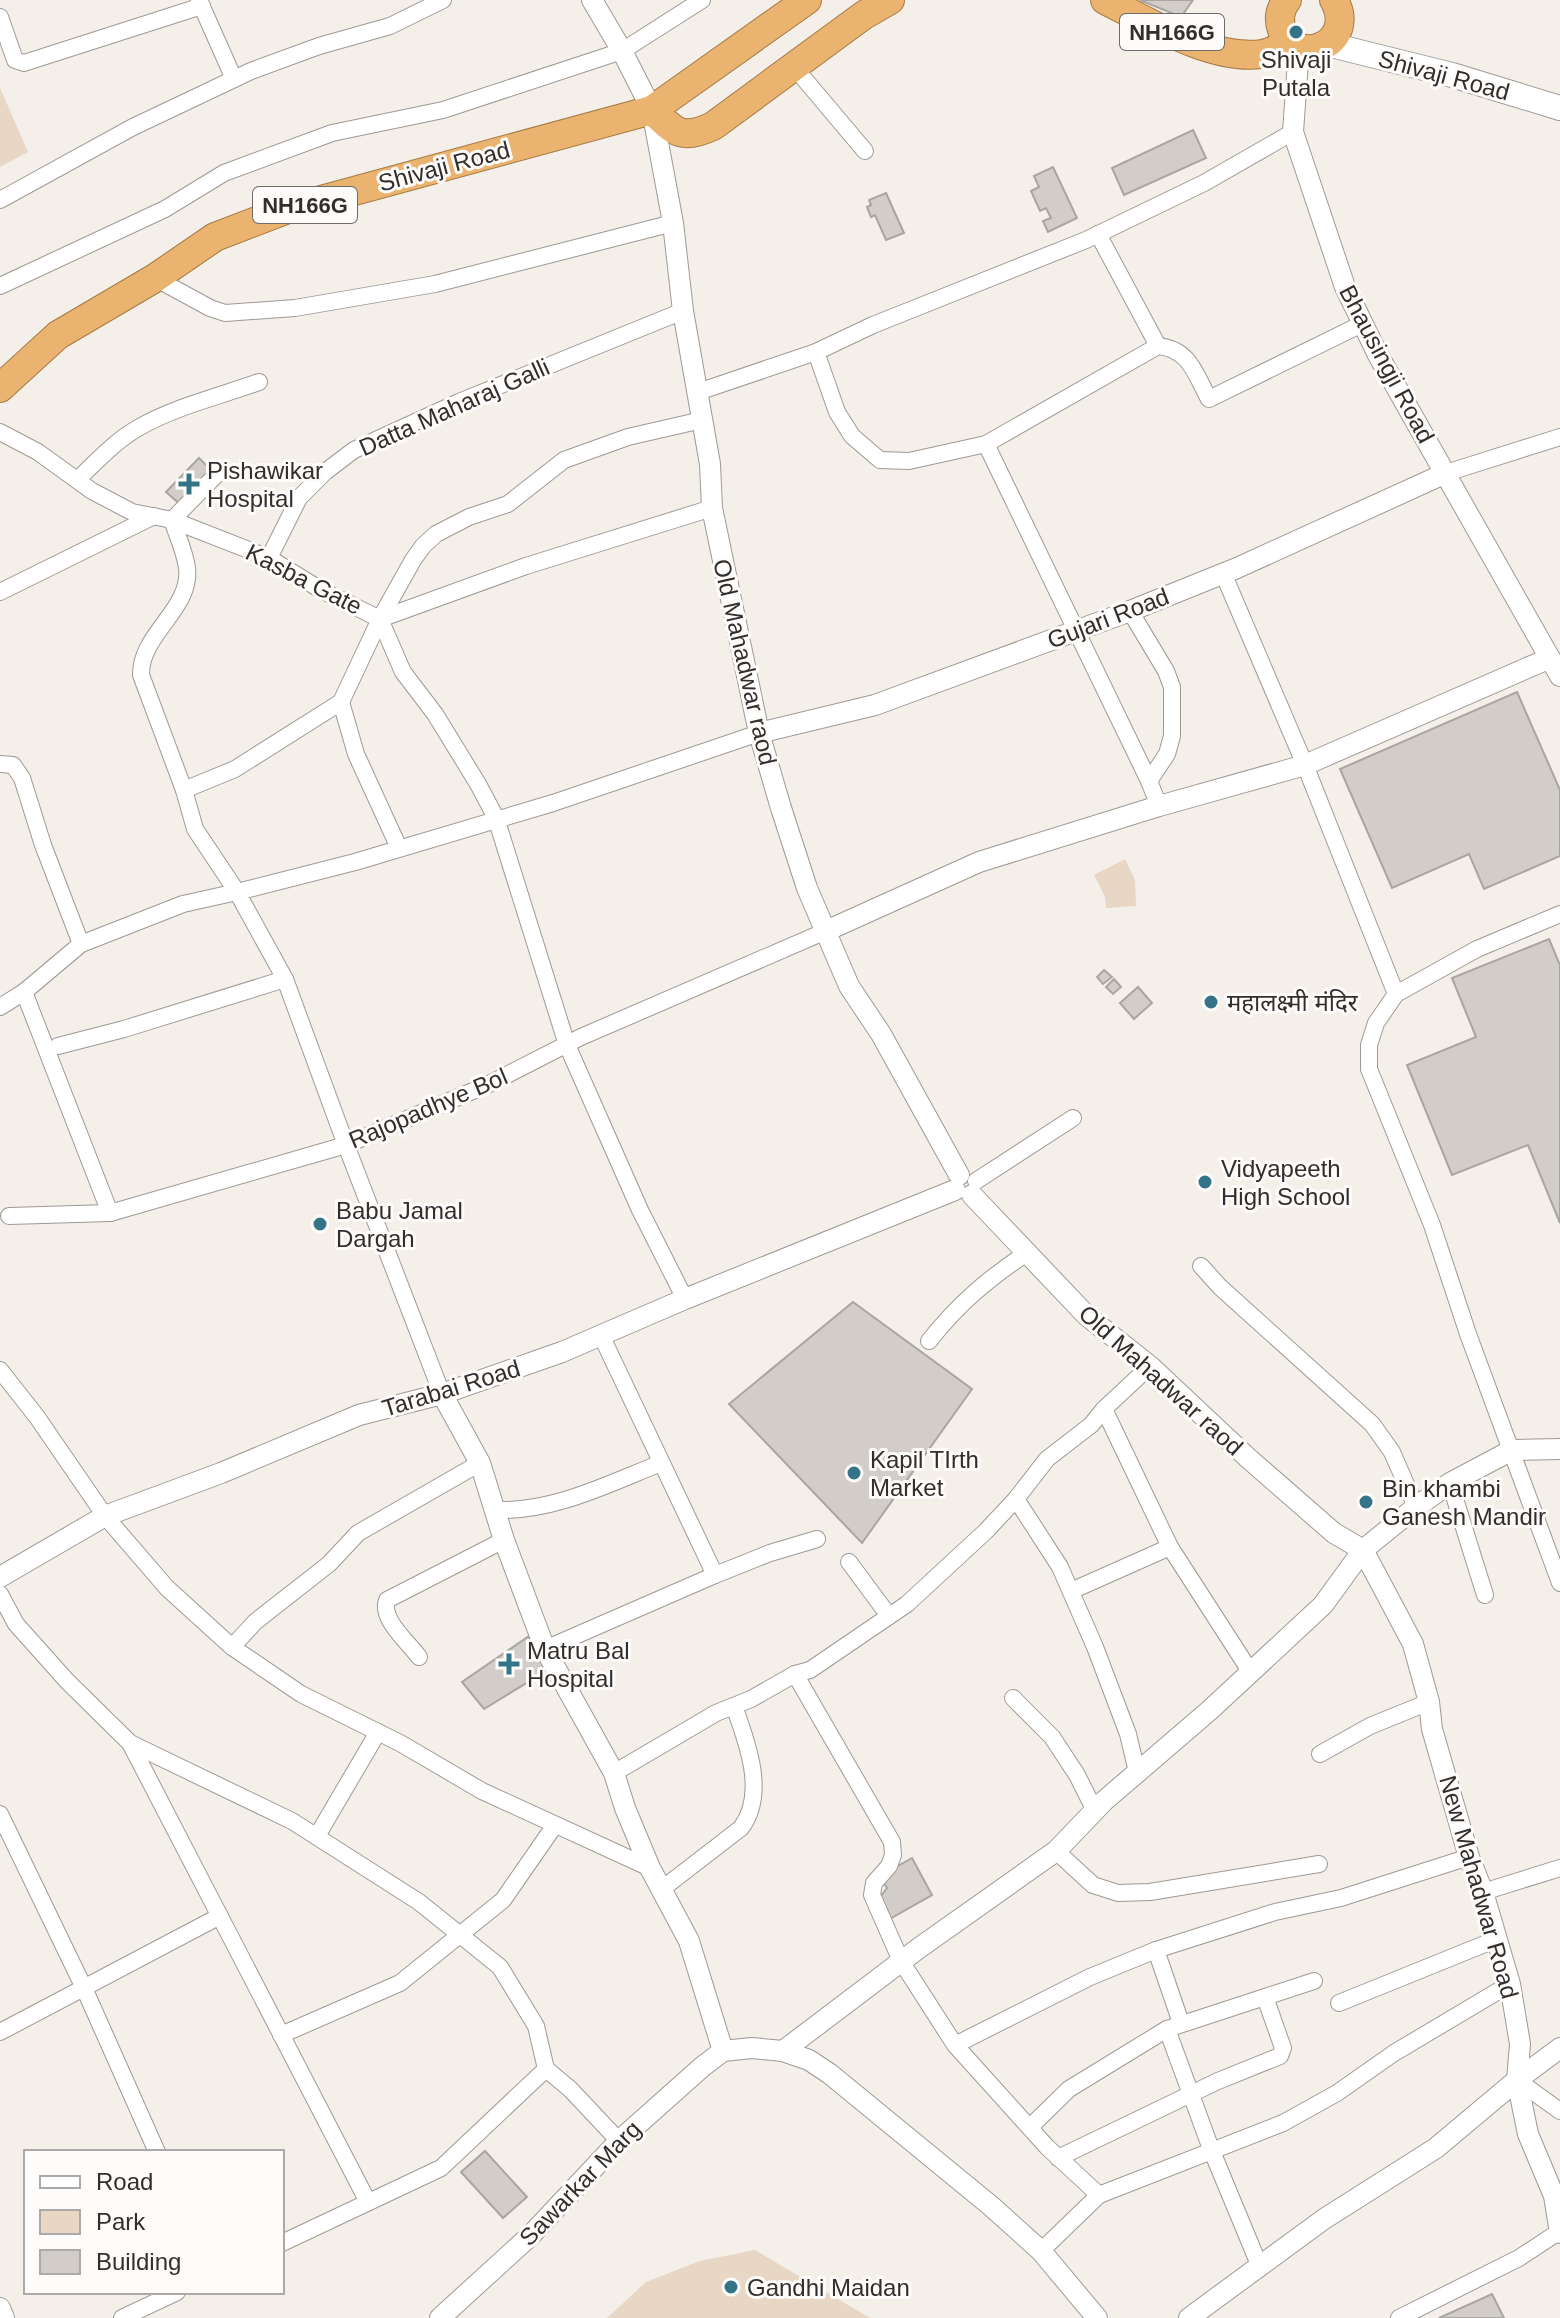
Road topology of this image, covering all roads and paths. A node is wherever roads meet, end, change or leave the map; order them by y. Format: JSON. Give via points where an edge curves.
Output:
{"nodes":[{"id":1,"x":443,"y":0,"type":"edge"},
{"id":2,"x":592,"y":0,"type":"edge"},
{"id":3,"x":702,"y":0,"type":"edge"},
{"id":4,"x":807,"y":0,"type":"edge"},
{"id":5,"x":890,"y":0,"type":"edge"},
{"id":6,"x":1105,"y":0,"type":"edge"},
{"id":7,"x":1287,"y":0,"type":"edge"},
{"id":8,"x":1334,"y":0,"type":"edge"},
{"id":9,"x":200,"y":3,"type":"edge"},
{"id":10,"x":0,"y":17,"type":"edge"},
{"id":11,"x":1294,"y":44,"type":"junction"},
{"id":12,"x":1327,"y":44,"type":"junction"},
{"id":13,"x":622,"y":51,"type":"junction"},
{"id":14,"x":795,"y":68,"type":"junction"},
{"id":15,"x":234,"y":79,"type":"junction"},
{"id":16,"x":1560,"y":108,"type":"edge"},
{"id":17,"x":652,"y":110,"type":"junction"},
{"id":18,"x":1293,"y":132,"type":"junction"},
{"id":19,"x":865,"y":151,"type":"dead end"},
{"id":20,"x":0,"y":200,"type":"edge"},
{"id":21,"x":673,"y":223,"type":"junction"},
{"id":22,"x":1098,"y":234,"type":"junction"},
{"id":23,"x":155,"y":278,"type":"junction"},
{"id":24,"x":0,"y":286,"type":"edge"},
{"id":25,"x":683,"y":311,"type":"junction"},
{"id":26,"x":1364,"y":323,"type":"junction"},
{"id":27,"x":1158,"y":346,"type":"junction"},
{"id":28,"x":816,"y":352,"type":"junction"},
{"id":29,"x":259,"y":382,"type":"dead end"},
{"id":30,"x":0,"y":388,"type":"edge"},
{"id":31,"x":698,"y":392,"type":"junction"},
{"id":32,"x":702,"y":420,"type":"junction"},
{"id":33,"x":0,"y":432,"type":"edge"},
{"id":34,"x":1560,"y":437,"type":"edge"},
{"id":35,"x":986,"y":444,"type":"junction"},
{"id":36,"x":219,"y":472,"type":"dead end"},
{"id":37,"x":1446,"y":473,"type":"junction"},
{"id":38,"x":77,"y":480,"type":"junction"},
{"id":39,"x":712,"y":508,"type":"junction"},
{"id":40,"x":154,"y":516,"type":"junction"},
{"id":41,"x":172,"y":520,"type":"junction"},
{"id":42,"x":269,"y":558,"type":"junction"},
{"id":43,"x":1223,"y":573,"type":"junction"},
{"id":44,"x":0,"y":592,"type":"edge"},
{"id":45,"x":1130,"y":611,"type":"junction"},
{"id":46,"x":380,"y":619,"type":"junction"},
{"id":47,"x":1077,"y":630,"type":"junction"},
{"id":48,"x":1550,"y":658,"type":"junction"},
{"id":49,"x":1560,"y":676,"type":"edge"},
{"id":50,"x":341,"y":702,"type":"junction"},
{"id":51,"x":759,"y":733,"type":"junction"},
{"id":52,"x":0,"y":764,"type":"edge"},
{"id":53,"x":1305,"y":765,"type":"junction"},
{"id":54,"x":1149,"y":781,"type":"junction"},
{"id":55,"x":184,"y":790,"type":"junction"},
{"id":56,"x":1159,"y":806,"type":"junction"},
{"id":57,"x":496,"y":818,"type":"junction"},
{"id":58,"x":399,"y":848,"type":"junction"},
{"id":59,"x":237,"y":892,"type":"junction"},
{"id":60,"x":1560,"y":914,"type":"edge"},
{"id":61,"x":826,"y":931,"type":"junction"},
{"id":62,"x":81,"y":944,"type":"junction"},
{"id":63,"x":285,"y":979,"type":"junction"},
{"id":64,"x":24,"y":992,"type":"junction"},
{"id":65,"x":1396,"y":994,"type":"junction"},
{"id":66,"x":0,"y":1007,"type":"edge"},
{"id":67,"x":567,"y":1045,"type":"junction"},
{"id":68,"x":58,"y":1046,"type":"dead end"},
{"id":69,"x":1073,"y":1118,"type":"dead end"},
{"id":70,"x":346,"y":1145,"type":"junction"},
{"id":71,"x":966,"y":1185,"type":"junction"},
{"id":72,"x":110,"y":1213,"type":"junction"},
{"id":73,"x":9,"y":1216,"type":"dead end"},
{"id":74,"x":1028,"y":1252,"type":"junction"},
{"id":75,"x":1201,"y":1266,"type":"dead end"},
{"id":76,"x":685,"y":1299,"type":"junction"},
{"id":77,"x":601,"y":1335,"type":"junction"},
{"id":78,"x":929,"y":1341,"type":"dead end"},
{"id":79,"x":1150,"y":1366,"type":"junction"},
{"id":80,"x":0,"y":1370,"type":"edge"},
{"id":81,"x":442,"y":1394,"type":"junction"},
{"id":82,"x":1104,"y":1409,"type":"junction"},
{"id":83,"x":1560,"y":1449,"type":"edge"},
{"id":84,"x":1512,"y":1450,"type":"junction"},
{"id":85,"x":480,"y":1463,"type":"junction"},
{"id":86,"x":661,"y":1463,"type":"junction"},
{"id":87,"x":1450,"y":1483,"type":"junction"},
{"id":88,"x":1016,"y":1499,"type":"junction"},
{"id":89,"x":1416,"y":1507,"type":"junction"},
{"id":90,"x":495,"y":1510,"type":"junction"},
{"id":91,"x":105,"y":1516,"type":"junction"},
{"id":92,"x":817,"y":1539,"type":"dead end"},
{"id":93,"x":504,"y":1540,"type":"junction"},
{"id":94,"x":1170,"y":1547,"type":"junction"},
{"id":95,"x":1363,"y":1550,"type":"junction"},
{"id":96,"x":849,"y":1562,"type":"dead end"},
{"id":97,"x":715,"y":1575,"type":"junction"},
{"id":98,"x":0,"y":1577,"type":"edge"},
{"id":99,"x":1560,"y":1583,"type":"edge"},
{"id":100,"x":1071,"y":1591,"type":"junction"},
{"id":101,"x":0,"y":1594,"type":"edge"},
{"id":102,"x":1485,"y":1595,"type":"dead end"},
{"id":103,"x":889,"y":1616,"type":"junction"},
{"id":104,"x":232,"y":1647,"type":"junction"},
{"id":105,"x":545,"y":1649,"type":"junction"},
{"id":106,"x":419,"y":1657,"type":"dead end"},
{"id":107,"x":1250,"y":1671,"type":"junction"},
{"id":108,"x":795,"y":1674,"type":"junction"},
{"id":109,"x":1013,"y":1698,"type":"dead end"},
{"id":110,"x":1429,"y":1702,"type":"junction"},
{"id":111,"x":734,"y":1706,"type":"junction"},
{"id":112,"x":378,"y":1732,"type":"junction"},
{"id":113,"x":130,"y":1743,"type":"junction"},
{"id":114,"x":1320,"y":1754,"type":"dead end"},
{"id":115,"x":1137,"y":1772,"type":"junction"},
{"id":116,"x":614,"y":1773,"type":"junction"},
{"id":117,"x":1095,"y":1811,"type":"junction"},
{"id":118,"x":0,"y":1814,"type":"edge"},
{"id":119,"x":555,"y":1825,"type":"junction"},
{"id":120,"x":317,"y":1836,"type":"junction"},
{"id":121,"x":1056,"y":1851,"type":"junction"},
{"id":122,"x":1469,"y":1857,"type":"junction"},
{"id":123,"x":1319,"y":1864,"type":"dead end"},
{"id":124,"x":650,"y":1868,"type":"junction"},
{"id":125,"x":1560,"y":1868,"type":"edge"},
{"id":126,"x":662,"y":1889,"type":"junction"},
{"id":127,"x":1483,"y":1892,"type":"junction"},
{"id":128,"x":220,"y":1916,"type":"junction"},
{"id":129,"x":460,"y":1935,"type":"junction"},
{"id":130,"x":1497,"y":1939,"type":"junction"},
{"id":131,"x":1156,"y":1950,"type":"junction"},
{"id":132,"x":901,"y":1961,"type":"junction"},
{"id":133,"x":1314,"y":1981,"type":"dead end"},
{"id":134,"x":1510,"y":1984,"type":"junction"},
{"id":135,"x":84,"y":1988,"type":"junction"},
{"id":136,"x":1265,"y":1997,"type":"junction"},
{"id":137,"x":1339,"y":2003,"type":"dead end"},
{"id":138,"x":1174,"y":2026,"type":"junction"},
{"id":139,"x":0,"y":2032,"type":"edge"},
{"id":140,"x":281,"y":2035,"type":"junction"},
{"id":141,"x":955,"y":2045,"type":"junction"},
{"id":142,"x":1560,"y":2048,"type":"edge"},
{"id":143,"x":723,"y":2051,"type":"junction"},
{"id":144,"x":783,"y":2051,"type":"junction"},
{"id":145,"x":546,"y":2069,"type":"junction"},
{"id":146,"x":1517,"y":2080,"type":"junction"},
{"id":147,"x":1191,"y":2095,"type":"junction"},
{"id":148,"x":1560,"y":2111,"type":"edge"},
{"id":149,"x":1030,"y":2127,"type":"junction"},
{"id":150,"x":619,"y":2141,"type":"junction"},
{"id":151,"x":1211,"y":2149,"type":"junction"},
{"id":152,"x":156,"y":2150,"type":"edge"},
{"id":153,"x":1058,"y":2158,"type":"junction"},
{"id":154,"x":1099,"y":2195,"type":"junction"},
{"id":155,"x":368,"y":2202,"type":"junction"},
{"id":156,"x":1560,"y":2232,"type":"edge"},
{"id":157,"x":284,"y":2242,"type":"edge"},
{"id":158,"x":1041,"y":2251,"type":"junction"},
{"id":159,"x":1260,"y":2267,"type":"junction"},
{"id":160,"x":173,"y":2294,"type":"edge"},
{"id":161,"x":0,"y":2308,"type":"edge"},
{"id":162,"x":4,"y":2318,"type":"edge"},
{"id":163,"x":122,"y":2318,"type":"edge"},
{"id":164,"x":440,"y":2318,"type":"edge"},
{"id":165,"x":1097,"y":2318,"type":"edge"},
{"id":166,"x":1189,"y":2318,"type":"edge"},
{"id":167,"x":1399,"y":2318,"type":"edge"}],
"edges":[{"from":1,"to":15,"type":"street","via":[[390,26]]},
{"from":2,"to":13,"type":"street","name":"Old Mahadwar raod"},
{"from":3,"to":13,"type":"street"},
{"from":4,"to":17,"type":"highway","number":"NH166G"},
{"from":5,"to":14,"type":"highway"},
{"from":6,"to":11,"type":"highway","number":"NH166G","via":[[1206,47],[1242,55]]},
{"from":7,"to":11,"type":"highway","via":[[1280,25]]},
{"from":8,"to":12,"type":"highway","via":[[1339,28]]},
{"from":9,"to":10,"type":"street","via":[[24,63],[15,60]]},
{"from":9,"to":15,"type":"street"},
{"from":11,"to":12,"type":"highway","number":"NH166G"},
{"from":11,"to":18,"type":"street","name":"Bhausingji Road"},
{"from":12,"to":16,"type":"main road","name":"Shivaji Road"},
{"from":13,"to":17,"type":"street","name":"Old Mahadwar raod"},
{"from":13,"to":24,"type":"street","via":[[443,110],[332,133],[280,150]]},
{"from":14,"to":17,"type":"highway","via":[[700,132],[675,132]]},
{"from":14,"to":19,"type":"street"},
{"from":15,"to":20,"type":"street"},
{"from":17,"to":21,"type":"street","name":"Old Mahadwar raod"},
{"from":17,"to":23,"type":"highway","name":"Shivaji Road","number":"NH166G","via":[[288,209],[215,237]]},
{"from":18,"to":22,"type":"street"},
{"from":18,"to":26,"type":"street","name":"Bhausingji Road","via":[[1329,245]]},
{"from":21,"to":23,"type":"street","via":[[435,284],[295,308],[225,313]]},
{"from":21,"to":25,"type":"street","name":"Old Mahadwar raod"},
{"from":22,"to":27,"type":"street"},
{"from":22,"to":28,"type":"street"},
{"from":23,"to":30,"type":"highway","name":"Shivaji Road","number":"NH166G","via":[[58,335]]},
{"from":25,"to":31,"type":"street","name":"Old Mahadwar raod"},
{"from":25,"to":42,"type":"street","name":"Datta Maharaj Galli","via":[[354,450],[299,498]]},
{"from":26,"to":27,"type":"street","via":[[1209,399],[1184,354]]},
{"from":26,"to":37,"type":"street","name":"Bhausingji Road"},
{"from":27,"to":35,"type":"street"},
{"from":28,"to":31,"type":"street"},
{"from":28,"to":35,"type":"street","via":[[837,412],[852,436],[880,460],[909,461]]},
{"from":29,"to":38,"type":"street","via":[[136,428]]},
{"from":31,"to":32,"type":"street","name":"Old Mahadwar raod"},
{"from":32,"to":39,"type":"street","name":"Old Mahadwar raod"},
{"from":32,"to":46,"type":"street","via":[[628,437],[564,460],[508,504],[450,525],[423,546]]},
{"from":33,"to":38,"type":"street","name":"Kasba Gate"},
{"from":34,"to":37,"type":"street"},
{"from":35,"to":47,"type":"street"},
{"from":36,"to":41,"type":"street"},
{"from":37,"to":43,"type":"street","name":"Gujari Road"},
{"from":37,"to":48,"type":"street","name":"Bhausingji Road"},
{"from":38,"to":40,"type":"street","name":"Kasba Gate","via":[[132,512]]},
{"from":39,"to":46,"type":"street","name":"Kasba Gate"},
{"from":39,"to":51,"type":"street","name":"Old Mahadwar raod"},
{"from":40,"to":41,"type":"street","name":"Kasba Gate"},
{"from":40,"to":44,"type":"street"},
{"from":41,"to":42,"type":"street","name":"Kasba Gate"},
{"from":41,"to":55,"type":"street","via":[[187,569],[186,585],[149,643],[141,675]]},
{"from":42,"to":46,"type":"street","name":"Kasba Gate"},
{"from":43,"to":45,"type":"street","name":"Gujari Road"},
{"from":43,"to":53,"type":"street"},
{"from":45,"to":47,"type":"street","name":"Gujari Road"},
{"from":45,"to":54,"type":"street","via":[[1172,687],[1172,736]]},
{"from":46,"to":50,"type":"street"},
{"from":46,"to":57,"type":"street","via":[[403,672],[435,714]]},
{"from":47,"to":51,"type":"street","name":"Gujari Road","via":[[875,705]]},
{"from":47,"to":54,"type":"street"},
{"from":48,"to":49,"type":"street","name":"Bhausingji Road"},
{"from":48,"to":53,"type":"street"},
{"from":50,"to":55,"type":"street","via":[[235,769]]},
{"from":50,"to":58,"type":"street","via":[[356,754]]},
{"from":51,"to":57,"type":"street"},
{"from":51,"to":61,"type":"street","name":"Old Mahadwar raod","via":[[807,888]]},
{"from":52,"to":62,"type":"street","via":[[18,770]]},
{"from":53,"to":56,"type":"street"},
{"from":53,"to":65,"type":"street"},
{"from":54,"to":56,"type":"street"},
{"from":55,"to":59,"type":"street","via":[[195,829]]},
{"from":56,"to":61,"type":"street","via":[[979,862]]},
{"from":57,"to":58,"type":"street"},
{"from":57,"to":67,"type":"street"},
{"from":58,"to":59,"type":"street"},
{"from":59,"to":62,"type":"street","via":[[183,904]]},
{"from":59,"to":63,"type":"street"},
{"from":60,"to":65,"type":"street","via":[[1477,949]]},
{"from":61,"to":67,"type":"street","name":"Rajopadhye Bol"},
{"from":61,"to":71,"type":"street","name":"Old Mahadwar raod","via":[[849,986]]},
{"from":62,"to":64,"type":"street"},
{"from":63,"to":68,"type":"street"},
{"from":63,"to":70,"type":"street"},
{"from":64,"to":66,"type":"street"},
{"from":64,"to":72,"type":"street"},
{"from":65,"to":84,"type":"street","via":[[1376,1023],[1369,1069],[1432,1225]]},
{"from":67,"to":70,"type":"street","name":"Rajopadhye Bol"},
{"from":67,"to":76,"type":"street"},
{"from":69,"to":71,"type":"street"},
{"from":70,"to":72,"type":"street","name":"Rajopadhye Bol"},
{"from":70,"to":81,"type":"street"},
{"from":71,"to":74,"type":"street","name":"Old Mahadwar raod"},
{"from":71,"to":76,"type":"street","name":"Tarabai Road"},
{"from":72,"to":73,"type":"street","name":"Rajopadhye Bol"},
{"from":74,"to":78,"type":"street","via":[[987,1279]]},
{"from":74,"to":79,"type":"street","name":"Old Mahadwar raod","via":[[1087,1316]]},
{"from":75,"to":89,"type":"street","via":[[1372,1424],[1392,1452]]},
{"from":76,"to":77,"type":"street","name":"Tarabai Road"},
{"from":77,"to":81,"type":"street","name":"Tarabai Road"},
{"from":77,"to":86,"type":"street"},
{"from":79,"to":82,"type":"street"},
{"from":79,"to":95,"type":"street","name":"Old Mahadwar raod","via":[[1334,1533]]},
{"from":80,"to":91,"type":"street"},
{"from":81,"to":85,"type":"street"},
{"from":81,"to":91,"type":"street","name":"Tarabai Road","via":[[359,1415]]},
{"from":82,"to":88,"type":"street","via":[[1047,1459]]},
{"from":82,"to":94,"type":"street"},
{"from":83,"to":84,"type":"street"},
{"from":84,"to":87,"type":"street"},
{"from":84,"to":99,"type":"street"},
{"from":85,"to":90,"type":"street"},
{"from":85,"to":104,"type":"street","via":[[358,1533]]},
{"from":86,"to":90,"type":"street","via":[[574,1498],[522,1511]]},
{"from":86,"to":97,"type":"street"},
{"from":87,"to":89,"type":"street"},
{"from":87,"to":102,"type":"street"},
{"from":88,"to":100,"type":"street"},
{"from":88,"to":103,"type":"street"},
{"from":89,"to":95,"type":"street"},
{"from":90,"to":93,"type":"street"},
{"from":91,"to":98,"type":"street","name":"Tarabai Road"},
{"from":91,"to":104,"type":"street","via":[[167,1588]]},
{"from":92,"to":97,"type":"street"},
{"from":93,"to":105,"type":"street"},
{"from":93,"to":106,"type":"street","via":[[387,1600],[387,1616]]},
{"from":94,"to":100,"type":"street"},
{"from":94,"to":107,"type":"street"},
{"from":95,"to":107,"type":"street","via":[[1323,1605]]},
{"from":95,"to":110,"type":"street","name":"New Mahadwar Road","via":[[1413,1644]]},
{"from":96,"to":103,"type":"street"},
{"from":97,"to":105,"type":"street"},
{"from":100,"to":115,"type":"street","via":[[1128,1734]]},
{"from":101,"to":113,"type":"street","via":[[16,1624]]},
{"from":103,"to":108,"type":"street","via":[[810,1670]]},
{"from":104,"to":112,"type":"street","via":[[301,1694]]},
{"from":105,"to":116,"type":"street"},
{"from":107,"to":115,"type":"street"},
{"from":108,"to":111,"type":"street"},
{"from":108,"to":132,"type":"street","via":[[892,1842],[889,1866],[874,1883],[872,1895]]},
{"from":109,"to":117,"type":"street","via":[[1052,1737]]},
{"from":110,"to":114,"type":"street"},
{"from":110,"to":122,"type":"street","name":"New Mahadwar Road"},
{"from":111,"to":116,"type":"street"},
{"from":111,"to":126,"type":"street","via":[[753,1768],[750,1816]]},
{"from":112,"to":119,"type":"street"},
{"from":112,"to":120,"type":"street"},
{"from":113,"to":120,"type":"street"},
{"from":113,"to":128,"type":"street"},
{"from":115,"to":117,"type":"street"},
{"from":116,"to":124,"type":"street"},
{"from":117,"to":121,"type":"street"},
{"from":118,"to":135,"type":"street"},
{"from":119,"to":124,"type":"street"},
{"from":119,"to":129,"type":"street","via":[[503,1900]]},
{"from":120,"to":129,"type":"street"},
{"from":121,"to":123,"type":"street","via":[[1093,1885],[1118,1893]]},
{"from":121,"to":132,"type":"street"},
{"from":122,"to":127,"type":"street","name":"New Mahadwar Road"},
{"from":122,"to":131,"type":"street"},
{"from":124,"to":126,"type":"street"},
{"from":125,"to":127,"type":"street"},
{"from":126,"to":143,"type":"street","via":[[689,1941]]},
{"from":127,"to":130,"type":"street","name":"New Mahadwar Road"},
{"from":128,"to":135,"type":"street"},
{"from":128,"to":140,"type":"street"},
{"from":129,"to":140,"type":"street","via":[[400,1983]]},
{"from":129,"to":145,"type":"street","via":[[500,1967],[536,2026]]},
{"from":130,"to":134,"type":"street","name":"New Mahadwar Road"},
{"from":130,"to":137,"type":"street"},
{"from":131,"to":138,"type":"street"},
{"from":131,"to":141,"type":"street"},
{"from":132,"to":141,"type":"street"},
{"from":132,"to":144,"type":"street"},
{"from":133,"to":136,"type":"street"},
{"from":134,"to":146,"type":"street","name":"New Mahadwar Road","via":[[1520,2044]]},
{"from":134,"to":151,"type":"street","via":[[1283,2123]]},
{"from":135,"to":139,"type":"street"},
{"from":135,"to":152,"type":"street"},
{"from":136,"to":138,"type":"street"},
{"from":136,"to":147,"type":"street","via":[[1283,2048],[1280,2056]]},
{"from":138,"to":147,"type":"street","via":[[1177,2064]]},
{"from":138,"to":149,"type":"street","via":[[1069,2089]]},
{"from":140,"to":155,"type":"street"},
{"from":141,"to":149,"type":"street"},
{"from":142,"to":146,"type":"street"},
{"from":143,"to":144,"type":"street"},
{"from":143,"to":150,"type":"street","name":"Sawarkar Marg"},
{"from":144,"to":158,"type":"street","via":[[830,2074]]},
{"from":145,"to":150,"type":"street"},
{"from":145,"to":155,"type":"street","via":[[441,2168]]},
{"from":146,"to":148,"type":"street"},
{"from":146,"to":156,"type":"street","name":"New Mahadwar Road","via":[[1528,2134],[1554,2196]]},
{"from":146,"to":159,"type":"street","via":[[1436,2148]]},
{"from":147,"to":151,"type":"street"},
{"from":147,"to":153,"type":"street"},
{"from":149,"to":153,"type":"street"},
{"from":150,"to":164,"type":"street","name":"Sawarkar Marg","via":[[531,2235]]},
{"from":151,"to":154,"type":"street"},
{"from":151,"to":159,"type":"street"},
{"from":153,"to":154,"type":"street"},
{"from":154,"to":158,"type":"street"},
{"from":155,"to":157,"type":"street"},
{"from":156,"to":167,"type":"street"},
{"from":158,"to":165,"type":"street"},
{"from":159,"to":166,"type":"street"},
{"from":160,"to":163,"type":"street"},
{"from":161,"to":162,"type":"street"}]}
